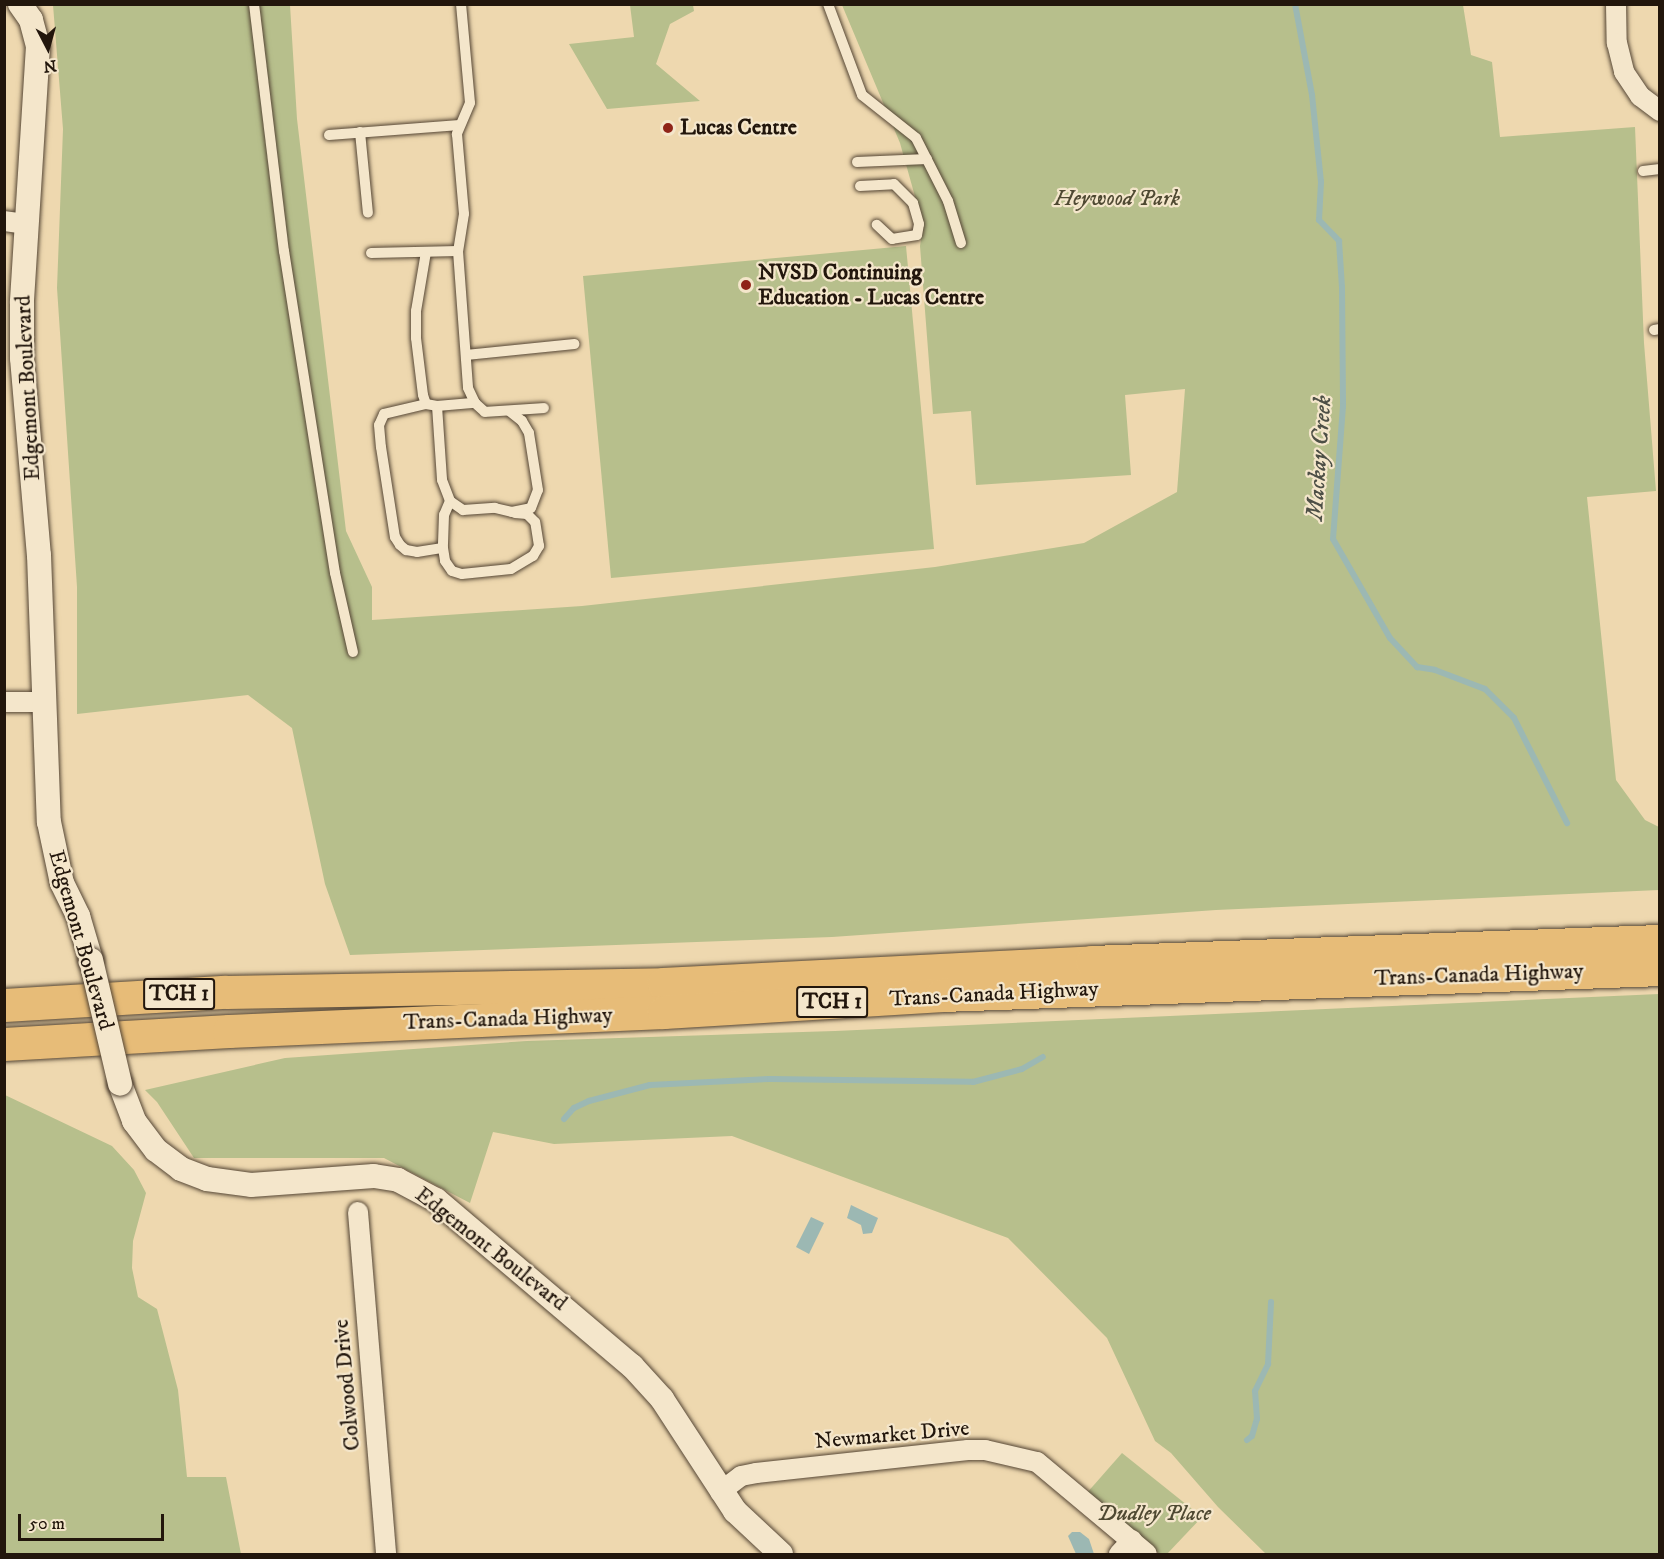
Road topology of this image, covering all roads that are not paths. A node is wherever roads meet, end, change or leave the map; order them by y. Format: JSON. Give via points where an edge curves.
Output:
{"nodes":[{"id":1,"x":20,"y":4,"type":"edge"},
{"id":2,"x":254,"y":4,"type":"edge"},
{"id":3,"x":461,"y":4,"type":"edge"},
{"id":4,"x":828,"y":4,"type":"edge"},
{"id":5,"x":1616,"y":4,"type":"edge"},
{"id":6,"x":1659,"y":111,"type":"edge"},
{"id":7,"x":460,"y":125,"type":"junction"},
{"id":8,"x":360,"y":132,"type":"junction"},
{"id":9,"x":329,"y":135,"type":"dead end"},
{"id":10,"x":927,"y":159,"type":"junction"},
{"id":11,"x":857,"y":162,"type":"dead end"},
{"id":12,"x":1659,"y":169,"type":"edge"},
{"id":13,"x":1643,"y":171,"type":"dead end"},
{"id":14,"x":860,"y":186,"type":"dead end"},
{"id":15,"x":368,"y":213,"type":"dead end"},
{"id":16,"x":15,"y":222,"type":"edge"},
{"id":17,"x":877,"y":225,"type":"dead end"},
{"id":18,"x":961,"y":243,"type":"dead end"},
{"id":19,"x":458,"y":251,"type":"junction"},
{"id":20,"x":426,"y":252,"type":"junction"},
{"id":21,"x":371,"y":253,"type":"dead end"},
{"id":22,"x":574,"y":344,"type":"dead end"},
{"id":23,"x":466,"y":355,"type":"junction"},
{"id":24,"x":475,"y":403,"type":"junction"},
{"id":25,"x":431,"y":405,"type":"junction"},
{"id":26,"x":544,"y":408,"type":"dead end"},
{"id":27,"x":509,"y":411,"type":"junction"},
{"id":28,"x":450,"y":501,"type":"junction"},
{"id":29,"x":512,"y":512,"type":"junction"},
{"id":30,"x":443,"y":548,"type":"junction"},
{"id":31,"x":353,"y":652,"type":"dead end"},
{"id":32,"x":4,"y":702,"type":"edge"},
{"id":33,"x":43,"y":702,"type":"junction"},
{"id":34,"x":1659,"y":941,"type":"edge"},
{"id":35,"x":1659,"y":969,"type":"edge"},
{"id":36,"x":4,"y":1005,"type":"edge"},
{"id":37,"x":4,"y":1044,"type":"edge"},
{"id":38,"x":358,"y":1212,"type":"dead end"},
{"id":39,"x":720,"y":1492,"type":"junction"},
{"id":40,"x":1126,"y":1547,"type":"edge"},
{"id":41,"x":386,"y":1554,"type":"edge"},
{"id":42,"x":781,"y":1554,"type":"edge"},
{"id":43,"x":1148,"y":1554,"type":"edge"}],
"edges":[{"from":1,"to":16,"type":"street","name":"Edgemont Boulevard","via":[[31,20],[38,46]]},
{"from":2,"to":31,"type":"lane","via":[[284,251],[335,573]]},
{"from":3,"to":7,"type":"lane","via":[[470,103]]},
{"from":4,"to":10,"type":"lane","via":[[862,95],[916,138]]},
{"from":5,"to":6,"type":"street","via":[[1618,57],[1629,83]]},
{"from":7,"to":8,"type":"lane"},
{"from":7,"to":19,"type":"lane","via":[[457,134],[464,214]]},
{"from":8,"to":9,"type":"lane"},
{"from":8,"to":15,"type":"lane"},
{"from":10,"to":11,"type":"lane"},
{"from":10,"to":18,"type":"lane","via":[[948,201]]},
{"from":12,"to":13,"type":"lane"},
{"from":14,"to":17,"type":"lane","via":[[894,184],[913,203],[919,224],[917,235],[891,239]]},
{"from":16,"to":33,"type":"street","name":"Edgemont Boulevard","via":[[16,357],[39,555]]},
{"from":19,"to":20,"type":"lane"},
{"from":19,"to":23,"type":"lane"},
{"from":20,"to":21,"type":"lane"},
{"from":20,"to":25,"type":"lane","via":[[416,311],[418,356]]},
{"from":22,"to":23,"type":"lane"},
{"from":23,"to":24,"type":"lane","via":[[468,388]]},
{"from":24,"to":25,"type":"lane"},
{"from":24,"to":27,"type":"lane","via":[[485,412]]},
{"from":25,"to":28,"type":"lane","via":[[442,480]]},
{"from":25,"to":30,"type":"lane","via":[[384,414],[379,425],[395,537],[406,550]]},
{"from":26,"to":27,"type":"lane"},
{"from":27,"to":29,"type":"lane","via":[[529,433],[538,490],[531,508]]},
{"from":28,"to":29,"type":"lane","via":[[463,510],[495,508]]},
{"from":28,"to":30,"type":"lane","via":[[444,514]]},
{"from":29,"to":30,"type":"lane","via":[[527,514],[535,522],[539,546],[533,556],[511,569],[462,574],[452,571]]},
{"from":32,"to":33,"type":"street"},
{"from":33,"to":39,"type":"street","name":"Edgemont Boulevard","bridge":true,"via":[[54,852],[91,960],[120,1084],[134,1121],[156,1150],[181,1169],[228,1184],[374,1176],[398,1180],[436,1200],[632,1366],[662,1399]]},
{"from":34,"to":36,"type":"highway","name":"Trans-Canada Highway","number":"TCH 1","via":[[663,984],[226,992]]},
{"from":35,"to":37,"type":"highway","name":"Trans-Canada Highway","number":"TCH 1","via":[[954,995]]},
{"from":38,"to":41,"type":"street","name":"Colwood Drive"},
{"from":39,"to":40,"type":"street","name":"Newmarket Drive","via":[[741,1476],[756,1473],[985,1450],[1037,1462]]},
{"from":39,"to":42,"type":"street","name":"Edgemont Boulevard"},
{"from":40,"to":43,"type":"street","name":"Newmarket Drive"}]}
